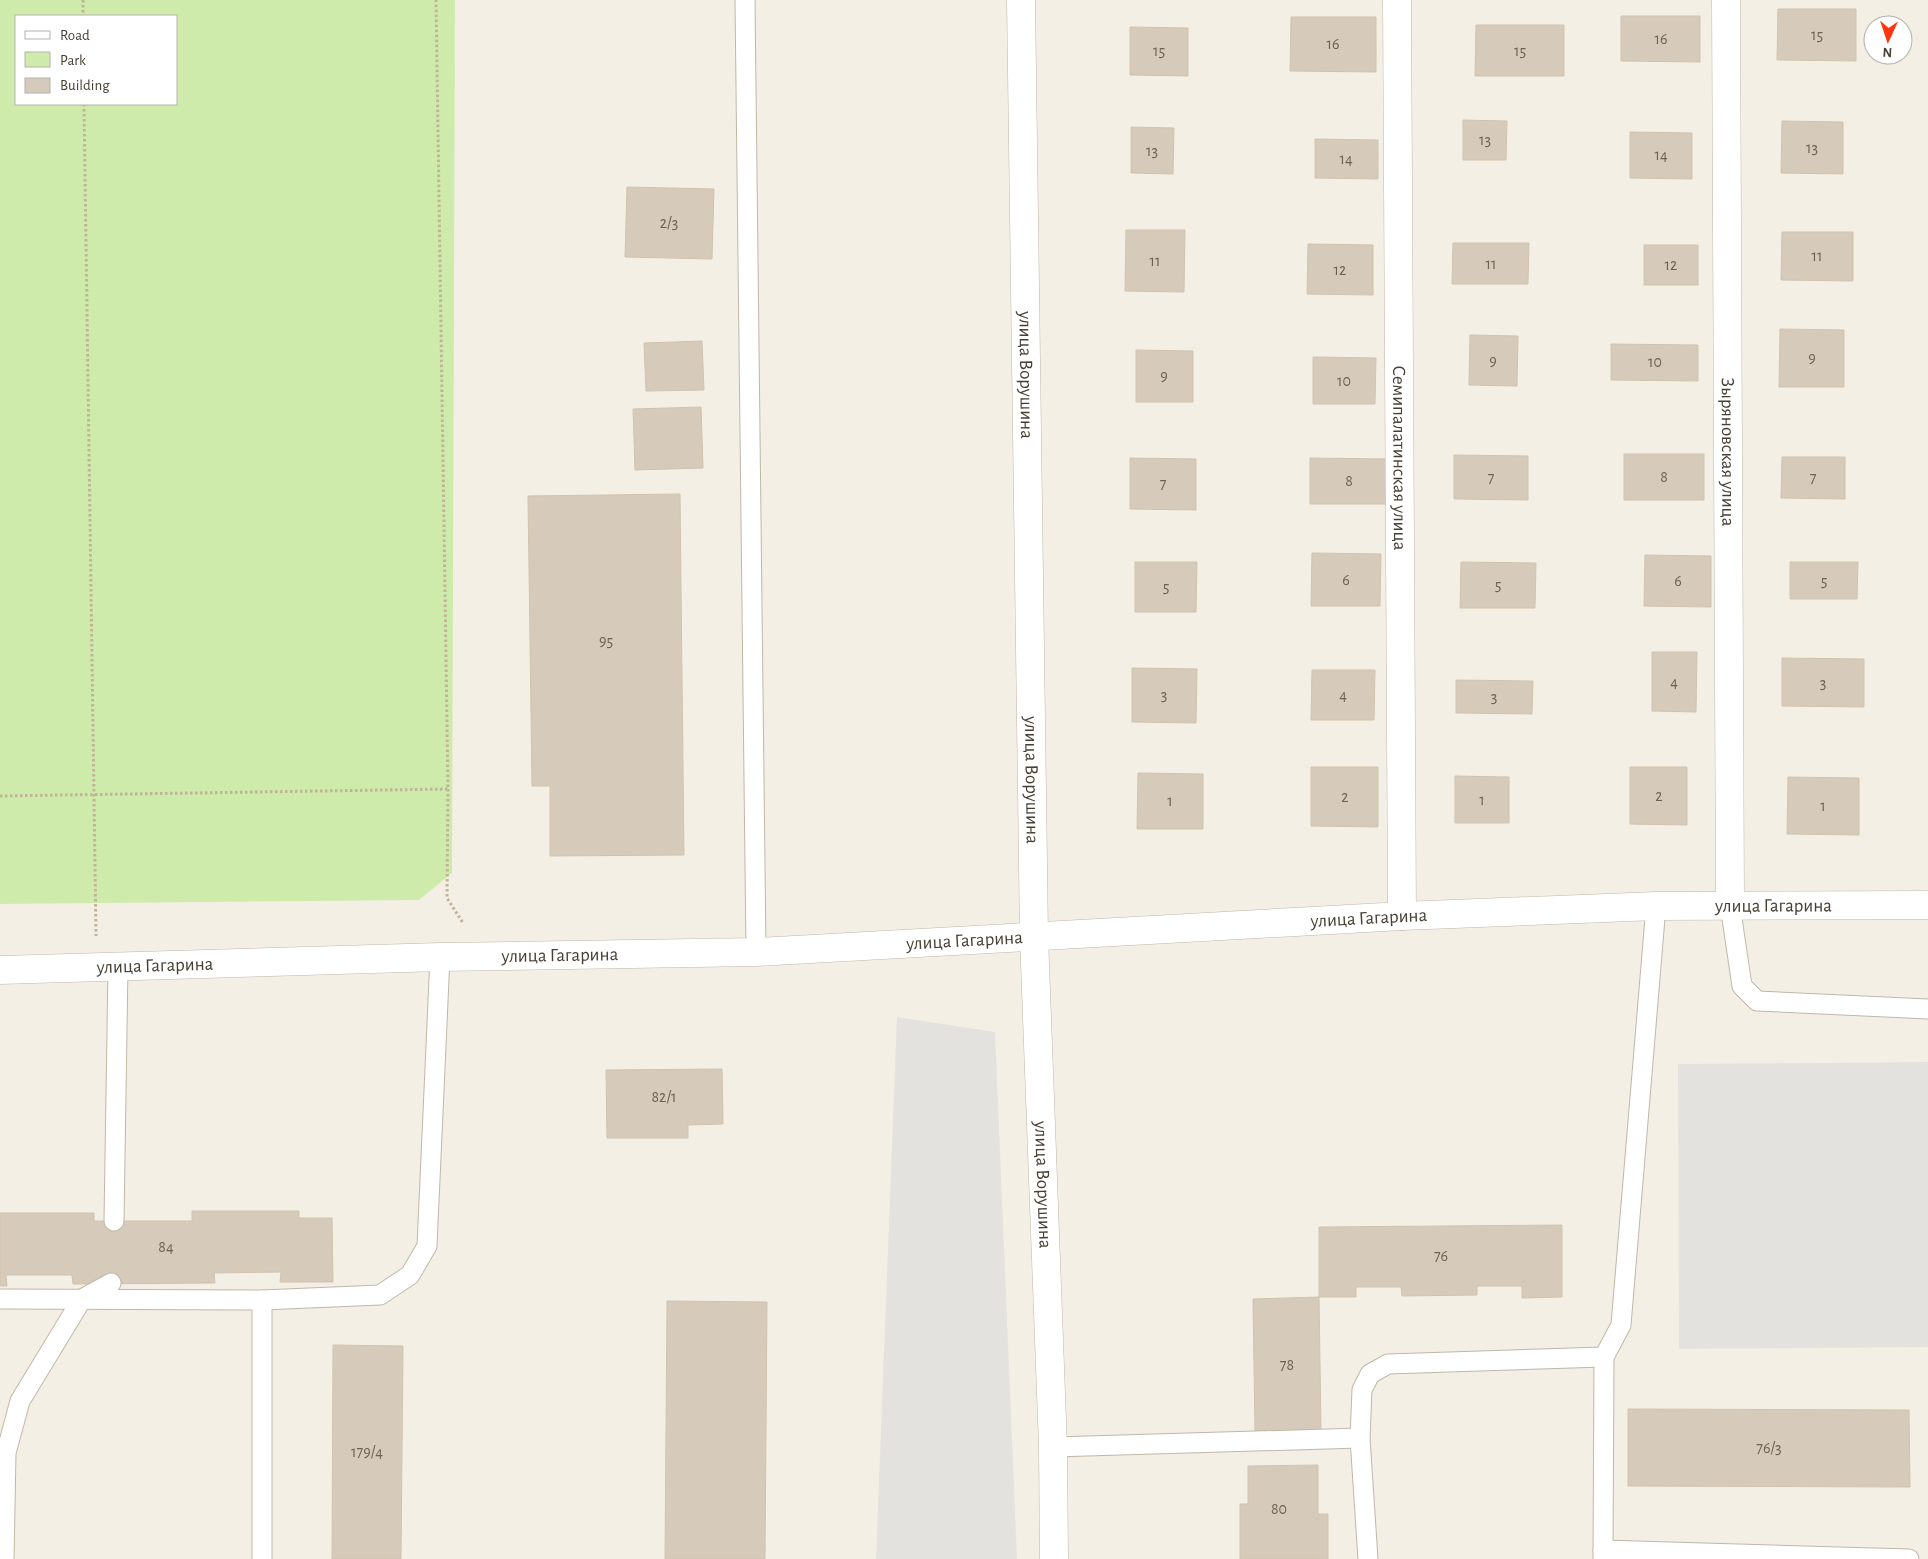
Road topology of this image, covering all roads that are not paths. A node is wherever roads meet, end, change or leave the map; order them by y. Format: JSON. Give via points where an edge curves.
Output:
{"nodes":[{"id":1,"x":745,"y":0,"type":"edge"},
{"id":2,"x":1021,"y":0,"type":"edge"},
{"id":3,"x":1397,"y":0,"type":"edge"},
{"id":4,"x":1726,"y":0,"type":"edge"},
{"id":5,"x":1730,"y":905,"type":"junction"},
{"id":6,"x":1928,"y":905,"type":"edge"},
{"id":7,"x":1656,"y":906,"type":"junction"},
{"id":8,"x":1402,"y":916,"type":"junction"},
{"id":9,"x":1034,"y":937,"type":"junction"},
{"id":10,"x":756,"y":952,"type":"junction"},
{"id":11,"x":440,"y":958,"type":"junction"},
{"id":12,"x":107,"y":967,"type":"junction"},
{"id":13,"x":0,"y":970,"type":"edge"},
{"id":14,"x":1928,"y":1009,"type":"edge"},
{"id":15,"x":114,"y":1221,"type":"dead end"},
{"id":16,"x":111,"y":1283,"type":"dead end"},
{"id":17,"x":0,"y":1299,"type":"edge"},
{"id":18,"x":82,"y":1299,"type":"junction"},
{"id":19,"x":262,"y":1300,"type":"junction"},
{"id":20,"x":1604,"y":1357,"type":"junction"},
{"id":21,"x":1360,"y":1438,"type":"junction"},
{"id":22,"x":1053,"y":1447,"type":"junction"},
{"id":23,"x":1603,"y":1554,"type":"edge"},
{"id":24,"x":1909,"y":1558,"type":"edge"},
{"id":25,"x":4,"y":1559,"type":"edge"},
{"id":26,"x":262,"y":1559,"type":"edge"},
{"id":27,"x":1054,"y":1559,"type":"edge"},
{"id":28,"x":1368,"y":1559,"type":"edge"}],
"edges":[{"from":1,"to":10,"type":"lane"},
{"from":2,"to":9,"type":"street","name":"улица Ворушина"},
{"from":3,"to":8,"type":"street","name":"Семипалатинская улица"},
{"from":4,"to":5,"type":"street","name":"Зыряновская улица"},
{"from":5,"to":6,"type":"street","name":"улица Гагарина"},
{"from":5,"to":7,"type":"street","name":"улица Гагарина"},
{"from":5,"to":14,"type":"lane","via":[[1742,986],[1757,1001]]},
{"from":7,"to":8,"type":"street","name":"улица Гагарина"},
{"from":7,"to":20,"type":"lane","via":[[1621,1325]]},
{"from":8,"to":9,"type":"street","name":"улица Гагарина"},
{"from":9,"to":10,"type":"street","name":"улица Гагарина"},
{"from":9,"to":22,"type":"street","name":"улица Ворушина"},
{"from":10,"to":11,"type":"street","name":"улица Гагарина"},
{"from":11,"to":12,"type":"street","name":"улица Гагарина"},
{"from":11,"to":19,"type":"lane","via":[[427,1246],[410,1276],[380,1296]]},
{"from":12,"to":13,"type":"street","name":"улица Гагарина"},
{"from":12,"to":15,"type":"lane"},
{"from":16,"to":18,"type":"lane"},
{"from":17,"to":18,"type":"lane"},
{"from":18,"to":19,"type":"lane"},
{"from":18,"to":25,"type":"lane","via":[[20,1401],[6,1453]]},
{"from":19,"to":26,"type":"lane"},
{"from":20,"to":21,"type":"lane","via":[[1388,1364],[1370,1374],[1362,1390]]},
{"from":20,"to":23,"type":"lane"},
{"from":21,"to":22,"type":"lane"},
{"from":21,"to":28,"type":"lane"},
{"from":22,"to":27,"type":"street","name":"улица Ворушина"},
{"from":23,"to":24,"type":"lane"}]}
